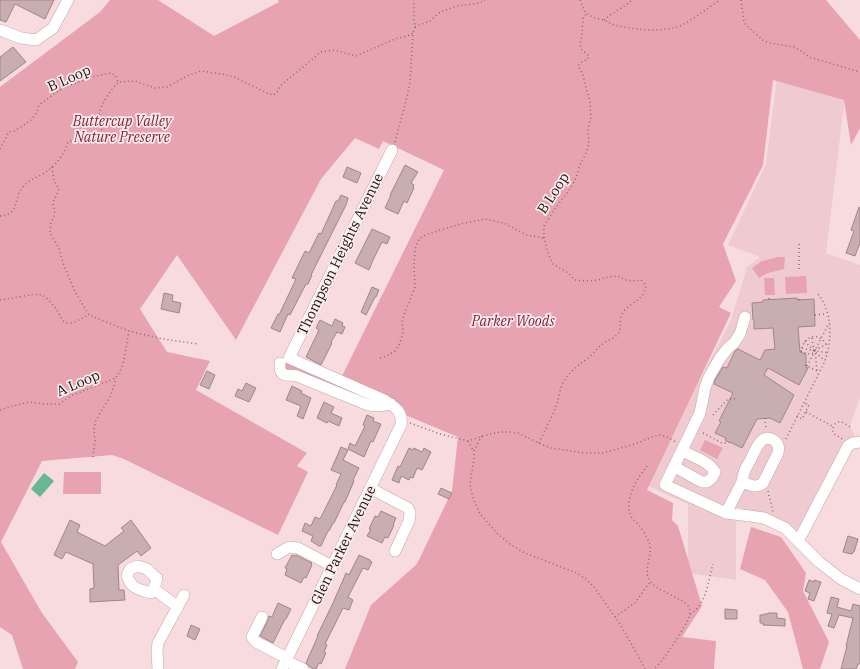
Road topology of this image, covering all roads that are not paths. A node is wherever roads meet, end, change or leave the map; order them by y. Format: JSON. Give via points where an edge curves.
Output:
{"nodes":[{"id":1,"x":68,"y":0,"type":"edge"},
{"id":2,"x":0,"y":30,"type":"edge"},
{"id":3,"x":392,"y":150,"type":"road end"},
{"id":4,"x":745,"y":317,"type":"dead end"},
{"id":5,"x":284,"y":361,"type":"junction"},
{"id":6,"x":391,"y":404,"type":"junction"},
{"id":7,"x":858,"y":442,"type":"edge"},
{"id":8,"x":681,"y":447,"type":"junction"},
{"id":9,"x":675,"y":467,"type":"junction"},
{"id":10,"x":742,"y":482,"type":"dead end"},
{"id":11,"x":370,"y":488,"type":"junction"},
{"id":12,"x":726,"y":513,"type":"junction"},
{"id":13,"x":798,"y":540,"type":"junction"},
{"id":14,"x":395,"y":551,"type":"dead end"},
{"id":15,"x":278,"y":554,"type":"dead end"},
{"id":16,"x":332,"y":566,"type":"junction"},
{"id":17,"x":152,"y":586,"type":"dead end"},
{"id":18,"x":860,"y":589,"type":"edge"},
{"id":19,"x":184,"y":595,"type":"dead end"},
{"id":20,"x":178,"y":607,"type":"junction"},
{"id":21,"x":262,"y":617,"type":"dead end"},
{"id":22,"x":285,"y":662,"type":"edge"},
{"id":23,"x":158,"y":669,"type":"edge"},
{"id":24,"x":304,"y":669,"type":"edge"}],
"edges":[{"from":1,"to":2,"type":"street","via":[[53,28],[36,40],[21,38]]},
{"from":3,"to":5,"type":"street","name":"Thompson Heights Avenue"},
{"from":4,"to":8,"type":"street","via":[[740,334],[720,358],[709,377],[700,414]]},
{"from":5,"to":6,"type":"street"},
{"from":5,"to":6,"type":"street","via":[[279,370],[287,376],[297,376],[375,407]]},
{"from":6,"to":11,"type":"street","name":"Glen Parker Avenue","via":[[399,411],[404,421]]},
{"from":7,"to":13,"type":"street","via":[[848,446]]},
{"from":8,"to":9,"type":"street"},
{"from":8,"to":9,"type":"street","via":[[708,464],[715,472],[708,482],[702,482]]},
{"from":9,"to":12,"type":"street","via":[[665,485]]},
{"from":10,"to":12,"type":"street"},
{"from":11,"to":14,"type":"street","via":[[408,508],[410,512],[409,521]]},
{"from":11,"to":16,"type":"street","name":"Glen Parker Avenue"},
{"from":12,"to":13,"type":"street","via":[[764,518],[785,528]]},
{"from":13,"to":18,"type":"street","via":[[819,562],[841,579]]},
{"from":15,"to":16,"type":"street","via":[[289,547],[298,548]]},
{"from":16,"to":22,"type":"street","name":"Glen Parker Avenue"},
{"from":17,"to":20,"type":"street"},
{"from":19,"to":20,"type":"street"},
{"from":20,"to":23,"type":"street","via":[[158,643]]},
{"from":21,"to":22,"type":"street","via":[[252,637]]},
{"from":22,"to":24,"type":"street"}]}
